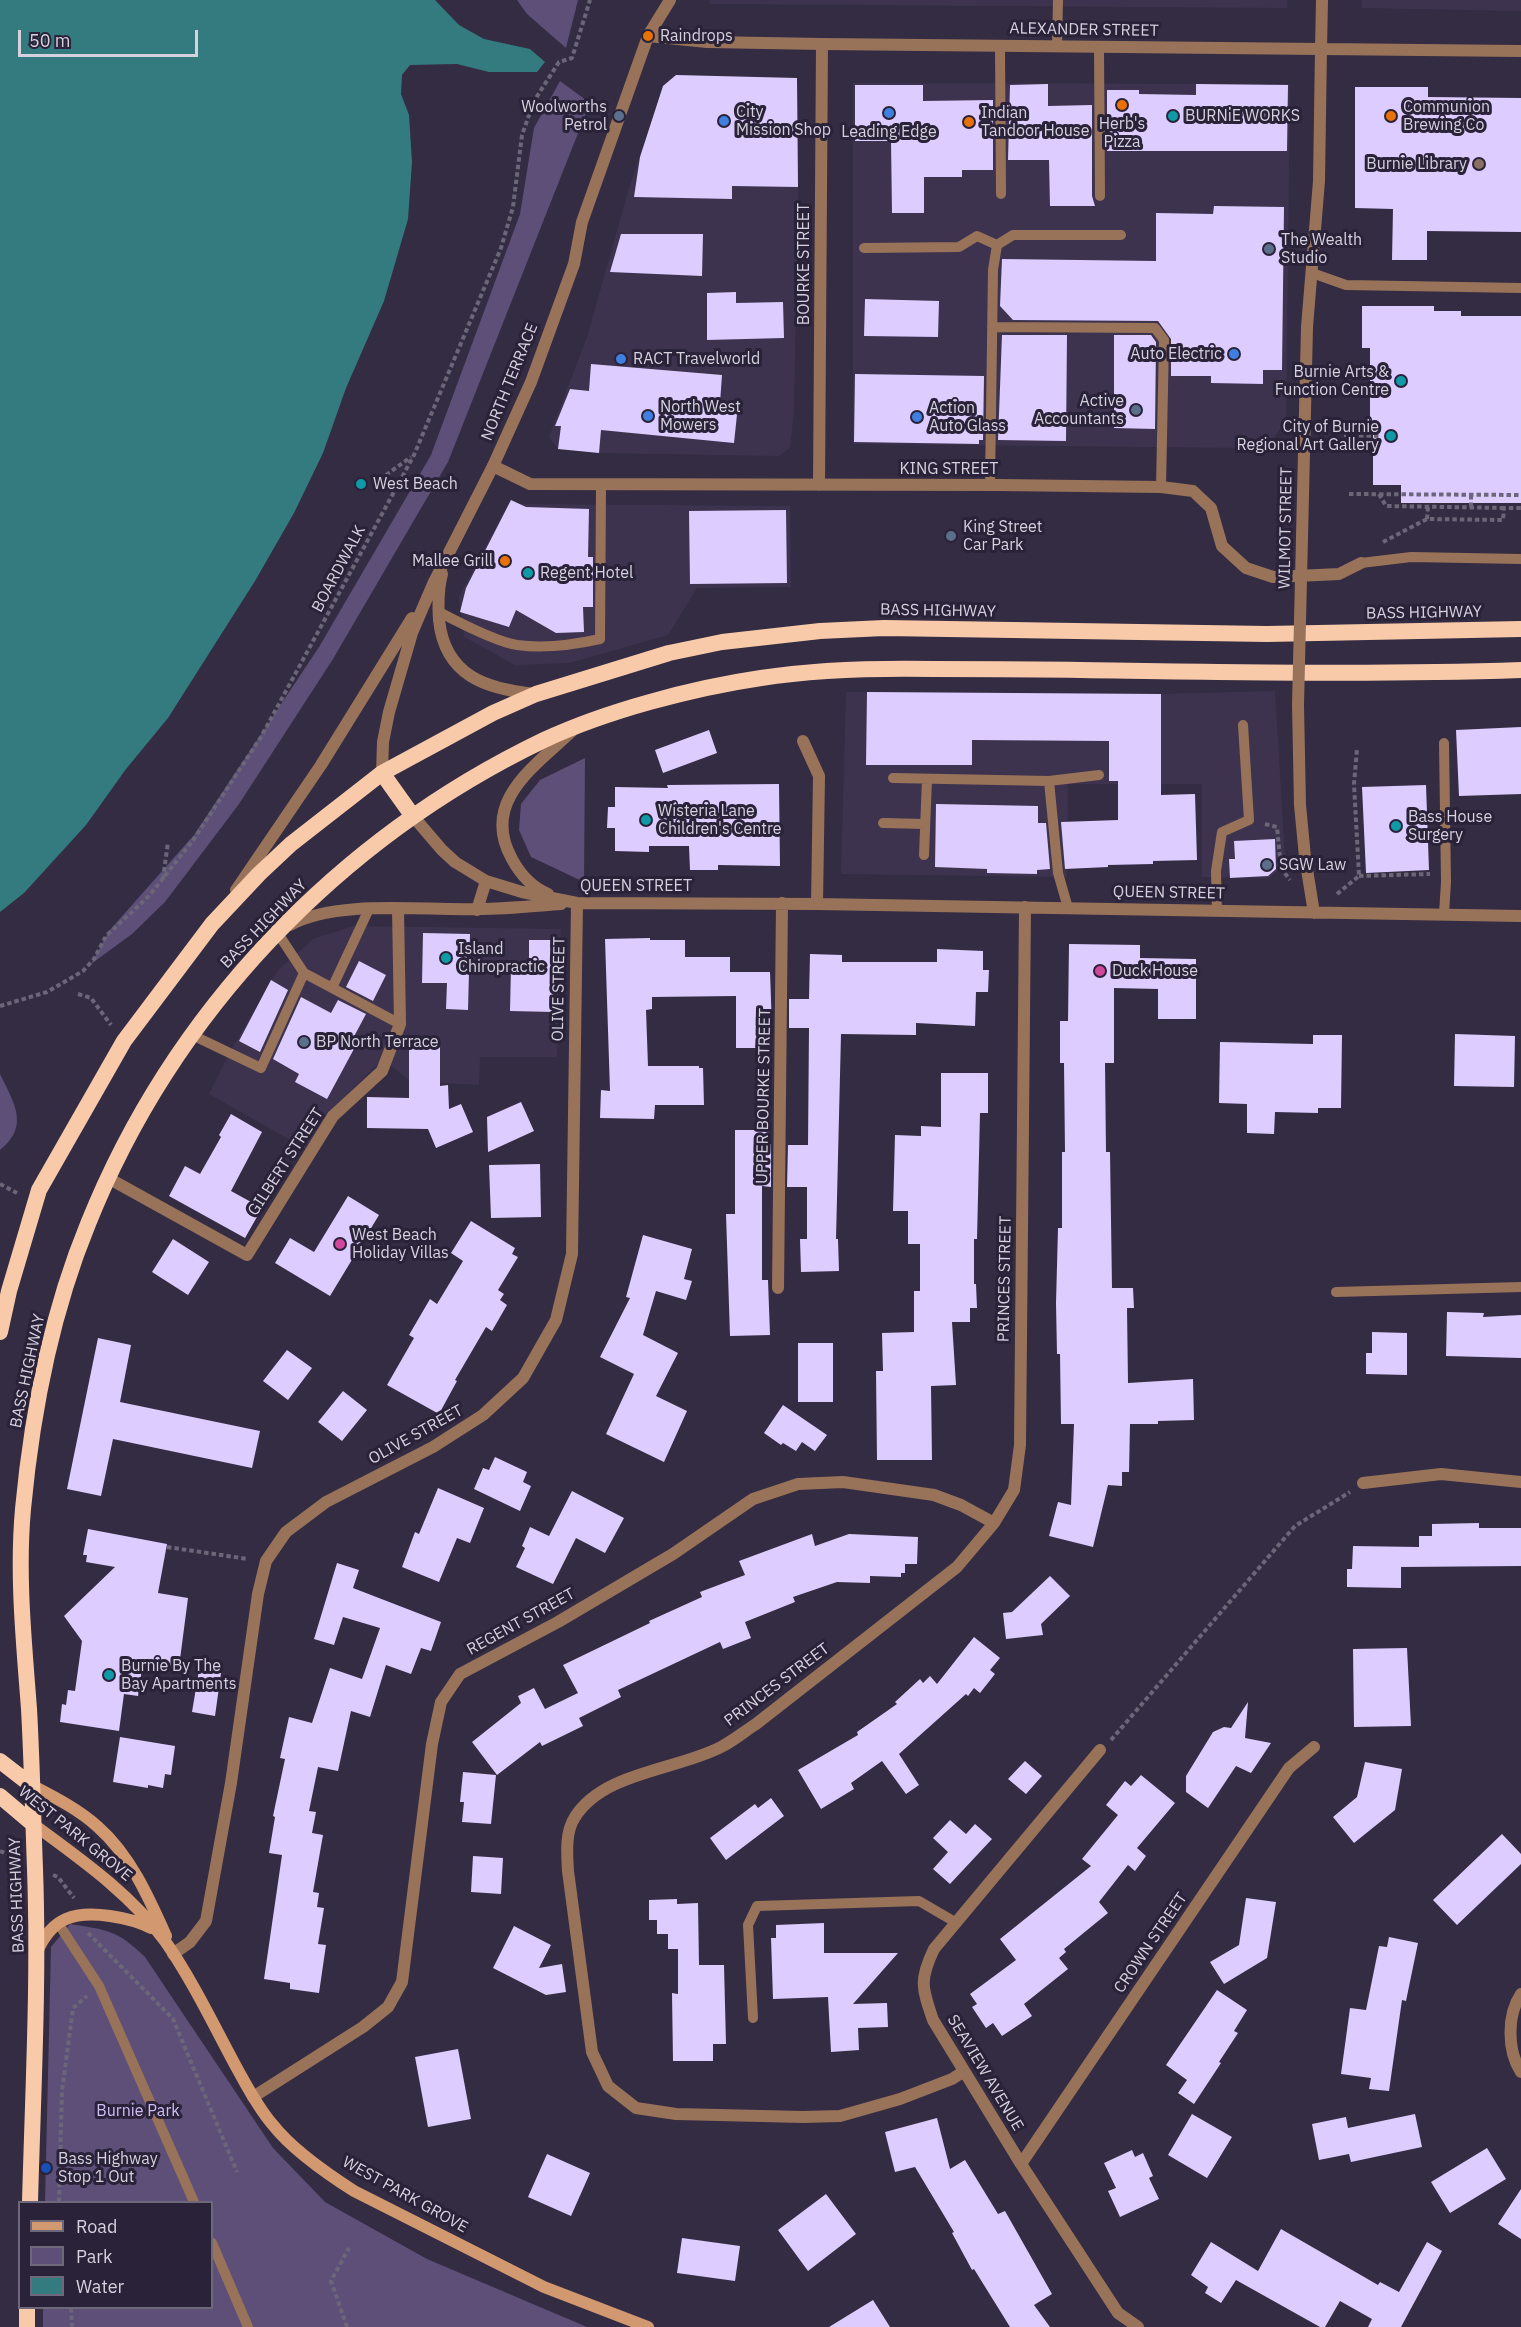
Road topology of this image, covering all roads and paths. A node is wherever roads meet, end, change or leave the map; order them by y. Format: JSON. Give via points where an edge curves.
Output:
{"nodes":[{"id":1,"x":590,"y":0,"type":"edge"},
{"id":2,"x":670,"y":0,"type":"edge"},
{"id":3,"x":1058,"y":0,"type":"edge"},
{"id":4,"x":1322,"y":0,"type":"edge"},
{"id":5,"x":648,"y":36,"type":"junction"},
{"id":6,"x":822,"y":44,"type":"junction"},
{"id":7,"x":1000,"y":46,"type":"junction"},
{"id":8,"x":1058,"y":46,"type":"junction"},
{"id":9,"x":1099,"y":47,"type":"junction"},
{"id":10,"x":1321,"y":49,"type":"junction"},
{"id":11,"x":1521,"y":51,"type":"edge"},
{"id":12,"x":1001,"y":194,"type":"dead end"},
{"id":13,"x":1100,"y":196,"type":"dead end"},
{"id":14,"x":1120,"y":236,"type":"dead end"},
{"id":15,"x":997,"y":245,"type":"junction"},
{"id":16,"x":864,"y":248,"type":"dead end"},
{"id":17,"x":1312,"y":273,"type":"junction"},
{"id":18,"x":1521,"y":288,"type":"edge"},
{"id":19,"x":992,"y":327,"type":"junction"},
{"id":20,"x":1344,"y":435,"type":"dead end"},
{"id":21,"x":1382,"y":436,"type":"dead end"},
{"id":22,"x":414,"y":455,"type":"junction"},
{"id":23,"x":493,"y":466,"type":"junction"},
{"id":24,"x":386,"y":475,"type":"dead end"},
{"id":25,"x":819,"y":485,"type":"junction"},
{"id":26,"x":990,"y":485,"type":"junction"},
{"id":27,"x":601,"y":486,"type":"junction"},
{"id":28,"x":1161,"y":488,"type":"junction"},
{"id":29,"x":1379,"y":494,"type":"junction"},
{"id":30,"x":1349,"y":495,"type":"dead end"},
{"id":31,"x":1471,"y":495,"type":"junction"},
{"id":32,"x":1521,"y":495,"type":"edge"},
{"id":33,"x":1428,"y":507,"type":"junction"},
{"id":34,"x":1471,"y":507,"type":"junction"},
{"id":35,"x":1504,"y":508,"type":"junction"},
{"id":36,"x":1521,"y":508,"type":"edge"},
{"id":37,"x":1427,"y":519,"type":"junction"},
{"id":38,"x":1373,"y":545,"type":"dead end"},
{"id":39,"x":1521,"y":559,"type":"edge"},
{"id":40,"x":445,"y":561,"type":"junction"},
{"id":41,"x":1361,"y":563,"type":"joint"},
{"id":42,"x":433,"y":584,"type":"junction"},
{"id":43,"x":439,"y":612,"type":"junction"},
{"id":44,"x":1521,"y":629,"type":"edge"},
{"id":45,"x":1521,"y":670,"type":"edge"},
{"id":46,"x":536,"y":694,"type":"junction"},
{"id":47,"x":1243,"y":725,"type":"dead end"},
{"id":48,"x":576,"y":726,"type":"junction"},
{"id":49,"x":803,"y":741,"type":"dead end"},
{"id":50,"x":1444,"y":743,"type":"dead end"},
{"id":51,"x":1358,"y":749,"type":"dead end"},
{"id":52,"x":382,"y":773,"type":"junction"},
{"id":53,"x":1099,"y":775,"type":"dead end"},
{"id":54,"x":893,"y":778,"type":"dead end"},
{"id":55,"x":927,"y":779,"type":"junction"},
{"id":56,"x":1049,"y":781,"type":"junction"},
{"id":57,"x":412,"y":815,"type":"junction"},
{"id":58,"x":1249,"y":820,"type":"junction"},
{"id":59,"x":883,"y":823,"type":"dead end"},
{"id":60,"x":925,"y":824,"type":"junction"},
{"id":61,"x":168,"y":842,"type":"dead end"},
{"id":62,"x":924,"y":855,"type":"dead end"},
{"id":63,"x":1432,"y":874,"type":"dead end"},
{"id":64,"x":1359,"y":876,"type":"junction"},
{"id":65,"x":162,"y":879,"type":"junction"},
{"id":66,"x":486,"y":881,"type":"junction"},
{"id":67,"x":1294,"y":886,"type":"dead end"},
{"id":68,"x":577,"y":903,"type":"junction"},
{"id":69,"x":782,"y":903,"type":"junction"},
{"id":70,"x":817,"y":904,"type":"junction"},
{"id":71,"x":1025,"y":907,"type":"junction"},
{"id":72,"x":1068,"y":908,"type":"junction"},
{"id":73,"x":369,"y":909,"type":"junction"},
{"id":74,"x":398,"y":909,"type":"junction"},
{"id":75,"x":477,"y":909,"type":"junction"},
{"id":76,"x":1217,"y":911,"type":"junction"},
{"id":77,"x":1314,"y":913,"type":"junction"},
{"id":78,"x":1444,"y":914,"type":"junction"},
{"id":79,"x":1521,"y":916,"type":"edge"},
{"id":80,"x":212,"y":924,"type":"junction"},
{"id":81,"x":277,"y":932,"type":"junction"},
{"id":82,"x":304,"y":974,"type":"junction"},
{"id":83,"x":332,"y":988,"type":"junction"},
{"id":84,"x":78,"y":994,"type":"dead end"},
{"id":85,"x":0,"y":1006,"type":"edge"},
{"id":86,"x":400,"y":1024,"type":"junction"},
{"id":87,"x":190,"y":1034,"type":"junction"},
{"id":88,"x":124,"y":1041,"type":"junction"},
{"id":89,"x":108,"y":1178,"type":"junction"},
{"id":90,"x":0,"y":1184,"type":"edge"},
{"id":91,"x":19,"y":1194,"type":"dead end"},
{"id":92,"x":1521,"y":1287,"type":"edge"},
{"id":93,"x":778,"y":1288,"type":"dead end"},
{"id":94,"x":1336,"y":1292,"type":"dead end"},
{"id":95,"x":0,"y":1332,"type":"edge"},
{"id":96,"x":1521,"y":1482,"type":"edge"},
{"id":97,"x":1363,"y":1483,"type":"joint"},
{"id":98,"x":994,"y":1523,"type":"junction"},
{"id":99,"x":167,"y":1547,"type":"dead end"},
{"id":100,"x":266,"y":1562,"type":"junction"},
{"id":101,"x":1314,"y":1747,"type":"dead end"},
{"id":102,"x":1100,"y":1750,"type":"joint"},
{"id":103,"x":0,"y":1761,"type":"edge"},
{"id":104,"x":31,"y":1785,"type":"junction"},
{"id":105,"x":0,"y":1796,"type":"edge"},
{"id":106,"x":33,"y":1824,"type":"junction"},
{"id":107,"x":82,"y":1914,"type":"junction"},
{"id":108,"x":955,"y":1922,"type":"junction"},
{"id":109,"x":58,"y":1923,"type":"junction"},
{"id":110,"x":157,"y":1931,"type":"junction"},
{"id":111,"x":37,"y":1953,"type":"junction"},
{"id":112,"x":173,"y":1954,"type":"junction"},
{"id":113,"x":99,"y":1986,"type":"junction"},
{"id":114,"x":1521,"y":1994,"type":"edge"},
{"id":115,"x":753,"y":2018,"type":"dead end"},
{"id":116,"x":963,"y":2072,"type":"junction"},
{"id":117,"x":1521,"y":2072,"type":"edge"},
{"id":118,"x":253,"y":2097,"type":"junction"},
{"id":119,"x":1021,"y":2164,"type":"junction"},
{"id":120,"x":237,"y":2172,"type":"dead end"},
{"id":121,"x":30,"y":2201,"type":"edge"},
{"id":122,"x":59,"y":2201,"type":"edge"},
{"id":123,"x":194,"y":2201,"type":"edge"},
{"id":124,"x":213,"y":2245,"type":"edge"},
{"id":125,"x":349,"y":2248,"type":"dead end"},
{"id":126,"x":27,"y":2309,"type":"edge"},
{"id":127,"x":71,"y":2309,"type":"edge"},
{"id":128,"x":27,"y":2327,"type":"edge"},
{"id":129,"x":72,"y":2327,"type":"edge"},
{"id":130,"x":248,"y":2327,"type":"edge"},
{"id":131,"x":347,"y":2327,"type":"edge"},
{"id":132,"x":648,"y":2327,"type":"edge"},
{"id":133,"x":1138,"y":2327,"type":"edge"}],
"edges":[{"from":1,"to":22,"type":"path","name":"BOARDWALK","via":[[572,58],[559,62],[534,101],[522,135],[513,207],[501,248]]},
{"from":2,"to":5,"type":"street","name":"NORTH TERRACE"},
{"from":3,"to":8,"type":"lane"},
{"from":4,"to":10,"type":"street","name":"WILMOT STREET"},
{"from":5,"to":6,"type":"street","name":"ALEXANDER STREET","via":[[707,42]]},
{"from":5,"to":23,"type":"street","name":"NORTH TERRACE","via":[[582,222],[574,264],[531,382]]},
{"from":6,"to":7,"type":"street","name":"ALEXANDER STREET"},
{"from":6,"to":25,"type":"street","name":"BOURKE STREET"},
{"from":7,"to":8,"type":"street","name":"ALEXANDER STREET"},
{"from":7,"to":12,"type":"lane"},
{"from":8,"to":9,"type":"street","name":"ALEXANDER STREET"},
{"from":9,"to":10,"type":"street","name":"ALEXANDER STREET"},
{"from":9,"to":13,"type":"lane"},
{"from":10,"to":11,"type":"street","name":"ALEXANDER STREET"},
{"from":10,"to":17,"type":"street","name":"WILMOT STREET","via":[[1319,181]]},
{"from":14,"to":15,"type":"lane","via":[[1013,235]]},
{"from":15,"to":16,"type":"lane","via":[[976,236],[959,247]]},
{"from":15,"to":19,"type":"lane"},
{"from":17,"to":18,"type":"lane","via":[[1346,285]]},
{"from":17,"to":77,"type":"street","name":"WILMOT STREET","bridge":true,"via":[[1307,327],[1298,705],[1300,805]]},
{"from":19,"to":26,"type":"lane"},
{"from":19,"to":28,"type":"lane","via":[[1155,328],[1164,340]]},
{"from":20,"to":21,"type":"path"},
{"from":22,"to":24,"type":"path"},
{"from":22,"to":65,"type":"path","name":"BOARDWALK","via":[[261,737]]},
{"from":23,"to":27,"type":"street","name":"KING STREET","via":[[530,484]]},
{"from":23,"to":40,"type":"street","name":"NORTH TERRACE"},
{"from":25,"to":26,"type":"street","name":"KING STREET"},
{"from":25,"to":27,"type":"street","name":"KING STREET"},
{"from":26,"to":28,"type":"street","name":"KING STREET"},
{"from":27,"to":43,"type":"lane","via":[[600,639],[566,647],[515,645]]},
{"from":28,"to":41,"type":"street","name":"KING STREET","via":[[1193,491],[1211,508],[1222,546],[1246,568],[1273,577],[1338,574]]},
{"from":29,"to":30,"type":"path"},
{"from":29,"to":31,"type":"path"},
{"from":29,"to":33,"type":"path","via":[[1386,506]]},
{"from":31,"to":32,"type":"path"},
{"from":31,"to":34,"type":"path"},
{"from":33,"to":34,"type":"path"},
{"from":33,"to":37,"type":"path"},
{"from":34,"to":35,"type":"path"},
{"from":35,"to":36,"type":"path"},
{"from":35,"to":37,"type":"path","via":[[1503,520]]},
{"from":37,"to":38,"type":"path"},
{"from":39,"to":41,"type":"lane","via":[[1411,557]]},
{"from":40,"to":42,"type":"street","name":"NORTH TERRACE"},
{"from":40,"to":43,"type":"street"},
{"from":42,"to":52,"type":"street","name":"NORTH TERRACE","via":[[395,684],[383,742]]},
{"from":42,"to":80,"type":"street","via":[[321,765]]},
{"from":43,"to":46,"type":"street","via":[[446,645],[458,667],[485,684]]},
{"from":44,"to":46,"type":"highway","name":"BASS HIGHWAY","via":[[1267,634],[884,628],[820,631],[722,642],[669,653]]},
{"from":45,"to":48,"type":"highway","name":"BASS HIGHWAY","via":[[1260,673],[857,668],[757,678],[687,693]]},
{"from":46,"to":52,"type":"highway","name":"BASS HIGHWAY"},
{"from":47,"to":58,"type":"lane"},
{"from":48,"to":57,"type":"highway","name":"BASS HIGHWAY","via":[[467,781]]},
{"from":48,"to":68,"type":"street","via":[[513,790],[504,807],[501,826],[506,850],[526,879],[544,892]]},
{"from":49,"to":70,"type":"street","via":[[819,776]]},
{"from":50,"to":78,"type":"lane"},
{"from":51,"to":64,"type":"path","via":[[1354,784]]},
{"from":52,"to":57,"type":"highway"},
{"from":52,"to":80,"type":"highway","name":"BASS HIGHWAY","via":[[291,844]]},
{"from":53,"to":56,"type":"lane"},
{"from":54,"to":55,"type":"lane"},
{"from":55,"to":56,"type":"lane"},
{"from":55,"to":60,"type":"lane"},
{"from":56,"to":72,"type":"lane","via":[[1058,873]]},
{"from":57,"to":66,"type":"street","name":"QUEEN STREET","via":[[448,856]]},
{"from":57,"to":81,"type":"highway","name":"BASS HIGHWAY","via":[[345,868]]},
{"from":58,"to":67,"type":"path","via":[[1276,827],[1281,868]]},
{"from":58,"to":76,"type":"lane","via":[[1222,832],[1216,871]]},
{"from":59,"to":60,"type":"lane"},
{"from":60,"to":62,"type":"lane"},
{"from":61,"to":65,"type":"path"},
{"from":63,"to":64,"type":"path"},
{"from":64,"to":77,"type":"path"},
{"from":65,"to":85,"type":"path","name":"BOARDWALK","via":[[106,936],[83,971],[47,992]]},
{"from":66,"to":68,"type":"street","name":"QUEEN STREET"},
{"from":66,"to":75,"type":"street"},
{"from":68,"to":69,"type":"street","name":"QUEEN STREET"},
{"from":68,"to":75,"type":"street"},
{"from":68,"to":100,"type":"street","name":"OLIVE STREET","via":[[572,1254],[556,1320],[523,1378],[483,1415],[433,1447],[326,1502],[286,1532]]},
{"from":69,"to":70,"type":"street","name":"QUEEN STREET"},
{"from":69,"to":93,"type":"street","name":"UPPER BOURKE STREET"},
{"from":70,"to":71,"type":"street","name":"QUEEN STREET"},
{"from":71,"to":72,"type":"street","name":"QUEEN STREET"},
{"from":71,"to":98,"type":"street","name":"PRINCES STREET","via":[[1020,1445],[1014,1490]]},
{"from":72,"to":76,"type":"street","name":"QUEEN STREET"},
{"from":73,"to":74,"type":"street"},
{"from":73,"to":81,"type":"street","via":[[316,916]]},
{"from":73,"to":83,"type":"lane"},
{"from":74,"to":75,"type":"street"},
{"from":74,"to":86,"type":"street","name":"GILBERT STREET"},
{"from":76,"to":77,"type":"street","name":"QUEEN STREET"},
{"from":77,"to":78,"type":"street","name":"QUEEN STREET"},
{"from":78,"to":79,"type":"street","name":"QUEEN STREET"},
{"from":80,"to":88,"type":"highway","name":"BASS HIGHWAY"},
{"from":81,"to":82,"type":"lane"},
{"from":81,"to":87,"type":"highway","name":"BASS HIGHWAY"},
{"from":82,"to":83,"type":"lane"},
{"from":82,"to":87,"type":"lane","via":[[261,1068]]},
{"from":83,"to":86,"type":"lane"},
{"from":84,"to":88,"type":"path","via":[[91,998]]},
{"from":86,"to":89,"type":"street","name":"GILBERT STREET","via":[[382,1071],[333,1116],[247,1255]]},
{"from":87,"to":89,"type":"highway","name":"BASS HIGHWAY","via":[[150,1098]]},
{"from":88,"to":95,"type":"highway","name":"BASS HIGHWAY","via":[[39,1190]]},
{"from":89,"to":104,"type":"highway","name":"BASS HIGHWAY","via":[[69,1275],[36,1411],[23,1515],[20,1599]]},
{"from":90,"to":91,"type":"path"},
{"from":92,"to":94,"type":"lane"},
{"from":96,"to":97,"type":"street","via":[[1441,1474]]},
{"from":97,"to":102,"type":"path","via":[[1295,1526]]},
{"from":98,"to":116,"type":"street","name":"PRINCES STREET","via":[[957,1567],[756,1724],[721,1747],[619,1783],[590,1799],[574,1818],[567,1842],[592,2052],[608,2086],[636,2108],[676,2114],[840,2116],[900,2099]]},
{"from":98,"to":118,"type":"street","name":"REGENT STREET","via":[[961,1504],[934,1495],[843,1482],[798,1484],[753,1499],[663,1560],[460,1674],[441,1702],[432,1744],[402,1982],[388,2007],[363,2027]]},
{"from":99,"to":100,"type":"path"},
{"from":100,"to":112,"type":"street","name":"OLIVE STREET","via":[[206,1921],[190,1942]]},
{"from":101,"to":119,"type":"street","name":"CROWN STREET","via":[[1289,1768]]},
{"from":102,"to":108,"type":"street","name":"SEAVIEW AVENUE"},
{"from":103,"to":104,"type":"highway"},
{"from":104,"to":106,"type":"highway","name":"BASS HIGHWAY"},
{"from":104,"to":112,"type":"main road","name":"WEST PARK GROVE","via":[[78,1812],[106,1835],[137,1876]]},
{"from":105,"to":106,"type":"highway","name":"WEST PARK GROVE"},
{"from":106,"to":110,"type":"main road","name":"WEST PARK GROVE","via":[[124,1897]]},
{"from":106,"to":111,"type":"highway","name":"BASS HIGHWAY"},
{"from":107,"to":109,"type":"main road"},
{"from":107,"to":110,"type":"main road","via":[[118,1917]]},
{"from":107,"to":120,"type":"path","via":[[89,1935],[173,2019]]},
{"from":108,"to":115,"type":"lane","via":[[919,1901],[757,1906],[748,1925]]},
{"from":108,"to":116,"type":"street","name":"SEAVIEW AVENUE","via":[[924,1970],[924,1995],[933,2020]]},
{"from":109,"to":111,"type":"main road"},
{"from":109,"to":113,"type":"lane"},
{"from":110,"to":112,"type":"main road","name":"WEST PARK GROVE"},
{"from":111,"to":121,"type":"highway","name":"BASS HIGHWAY"},
{"from":112,"to":118,"type":"main road","name":"WEST PARK GROVE"},
{"from":113,"to":122,"type":"path","via":[[73,2008],[62,2091]]},
{"from":113,"to":123,"type":"lane"},
{"from":114,"to":117,"type":"street","via":[[1510,2031]]},
{"from":116,"to":119,"type":"street","name":"SEAVIEW AVENUE"},
{"from":118,"to":132,"type":"main road","name":"WEST PARK GROVE","via":[[273,2126],[354,2191],[544,2287]]},
{"from":119,"to":133,"type":"street","name":"SEAVIEW AVENUE","via":[[1118,2313]]},
{"from":124,"to":130,"type":"lane"},
{"from":125,"to":131,"type":"path","via":[[331,2281]]},
{"from":126,"to":128,"type":"highway"},
{"from":127,"to":129,"type":"path"}]}
